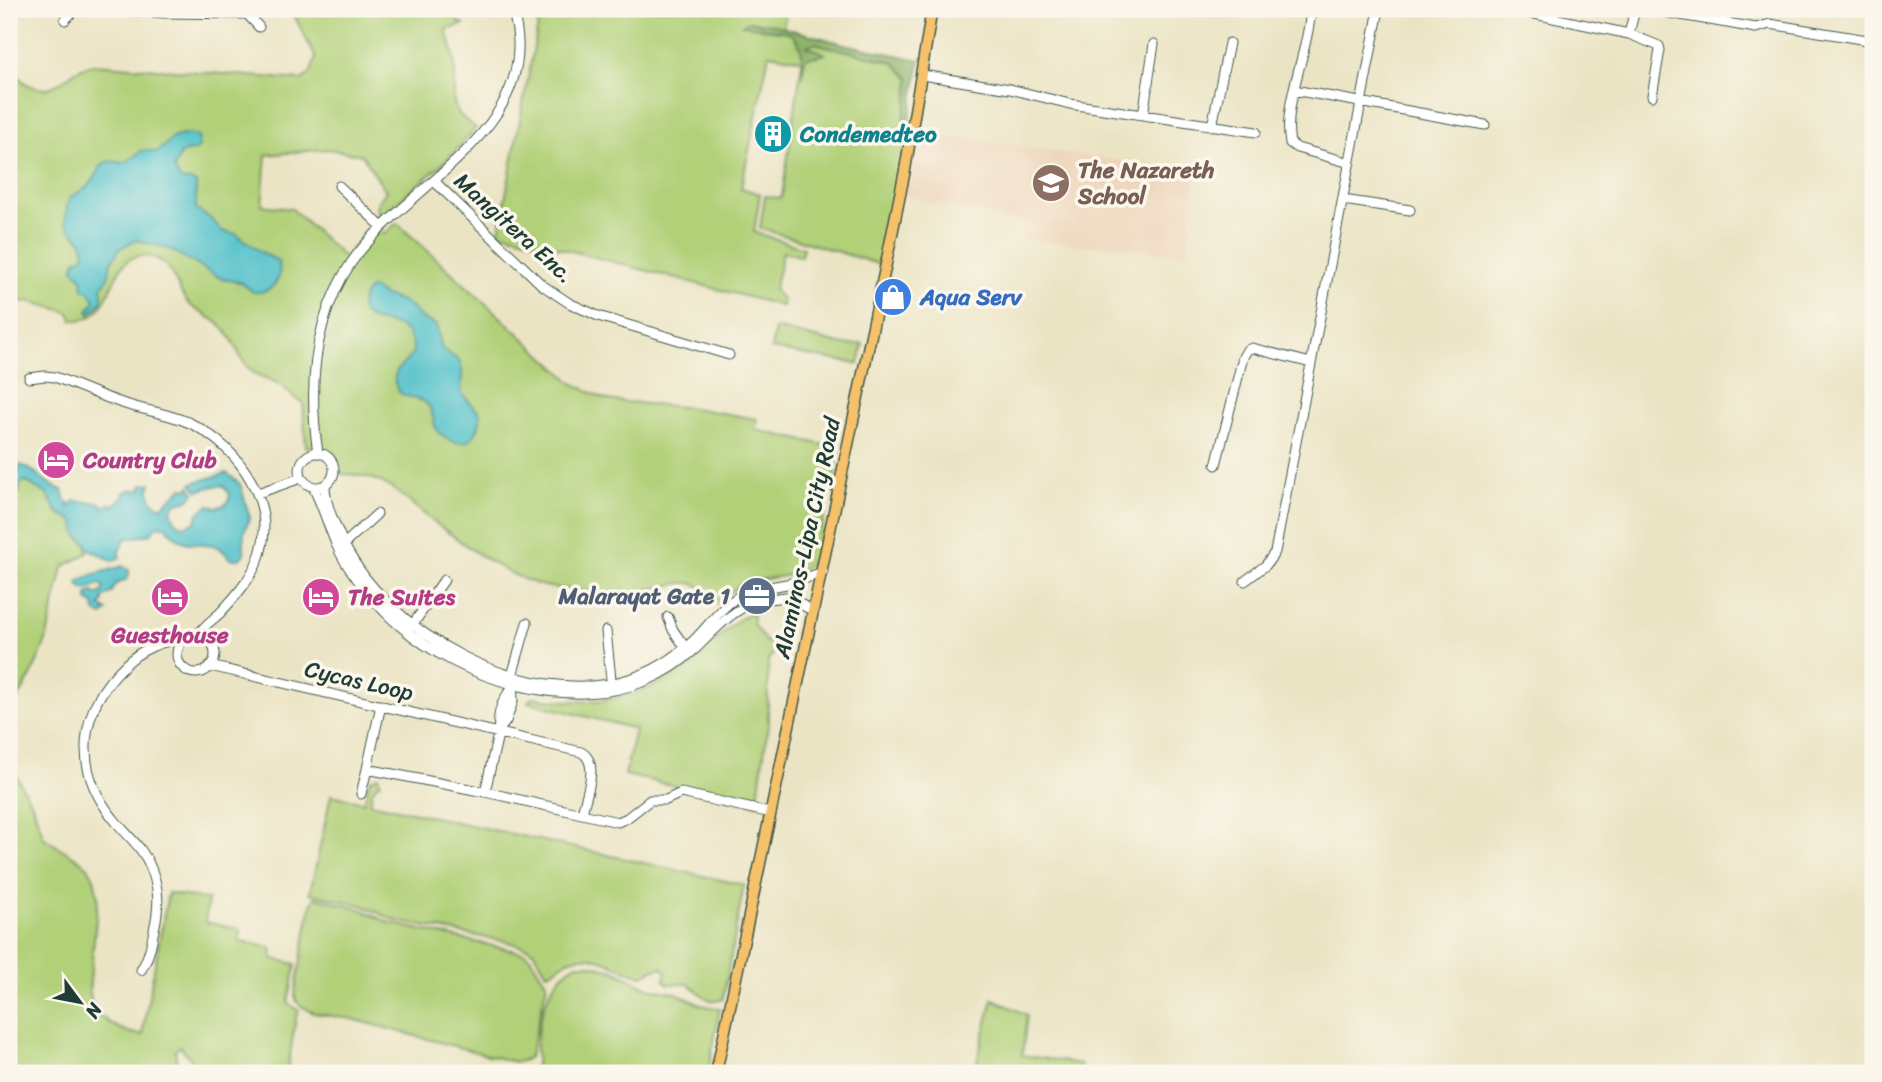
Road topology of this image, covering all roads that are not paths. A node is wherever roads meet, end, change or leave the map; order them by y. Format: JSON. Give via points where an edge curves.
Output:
{"nodes":[{"id":1,"x":75,"y":9,"type":"edge"},
{"id":2,"x":103,"y":9,"type":"edge"},
{"id":3,"x":513,"y":9,"type":"edge"},
{"id":4,"x":932,"y":9,"type":"edge"},
{"id":5,"x":1311,"y":9,"type":"edge"},
{"id":6,"x":1379,"y":9,"type":"edge"},
{"id":7,"x":1511,"y":9,"type":"edge"},
{"id":8,"x":1635,"y":9,"type":"edge"},
{"id":9,"x":1658,"y":9,"type":"edge"},
{"id":10,"x":245,"y":11,"type":"edge"},
{"id":11,"x":65,"y":20,"type":"dead end"},
{"id":12,"x":259,"y":27,"type":"dead end"},
{"id":13,"x":1629,"y":34,"type":"junction"},
{"id":14,"x":1873,"y":41,"type":"edge"},
{"id":15,"x":1229,"y":43,"type":"dead end"},
{"id":16,"x":1154,"y":44,"type":"dead end"},
{"id":17,"x":922,"y":75,"type":"junction"},
{"id":18,"x":1294,"y":90,"type":"junction"},
{"id":19,"x":1653,"y":96,"type":"dead end"},
{"id":20,"x":1362,"y":103,"type":"junction"},
{"id":21,"x":1143,"y":115,"type":"junction"},
{"id":22,"x":1485,"y":125,"type":"dead end"},
{"id":23,"x":1212,"y":126,"type":"junction"},
{"id":24,"x":1256,"y":132,"type":"dead end"},
{"id":25,"x":1350,"y":163,"type":"junction"},
{"id":26,"x":435,"y":181,"type":"junction"},
{"id":27,"x":339,"y":186,"type":"dead end"},
{"id":28,"x":1343,"y":200,"type":"junction"},
{"id":29,"x":1410,"y":210,"type":"dead end"},
{"id":30,"x":382,"y":227,"type":"junction"},
{"id":31,"x":729,"y":355,"type":"dead end"},
{"id":32,"x":1311,"y":363,"type":"junction"},
{"id":33,"x":29,"y":378,"type":"dead end"},
{"id":34,"x":318,"y":453,"type":"junction"},
{"id":35,"x":1216,"y":465,"type":"dead end"},
{"id":36,"x":301,"y":478,"type":"junction"},
{"id":37,"x":325,"y":485,"type":"junction"},
{"id":38,"x":313,"y":487,"type":"junction"},
{"id":39,"x":258,"y":493,"type":"junction"},
{"id":40,"x":377,"y":514,"type":"dead end"},
{"id":41,"x":341,"y":547,"type":"junction"},
{"id":42,"x":823,"y":572,"type":"junction"},
{"id":43,"x":444,"y":580,"type":"dead end"},
{"id":44,"x":1245,"y":581,"type":"dead end"},
{"id":45,"x":760,"y":589,"type":"junction"},
{"id":46,"x":762,"y":600,"type":"junction"},
{"id":47,"x":814,"y":611,"type":"junction"},
{"id":48,"x":668,"y":617,"type":"dead end"},
{"id":49,"x":527,"y":623,"type":"dead end"},
{"id":50,"x":410,"y":628,"type":"junction"},
{"id":51,"x":606,"y":631,"type":"dead end"},
{"id":52,"x":198,"y":635,"type":"junction"},
{"id":53,"x":182,"y":641,"type":"junction"},
{"id":54,"x":688,"y":651,"type":"junction"},
{"id":55,"x":210,"y":666,"type":"junction"},
{"id":56,"x":512,"y":682,"type":"junction"},
{"id":57,"x":612,"y":687,"type":"junction"},
{"id":58,"x":381,"y":705,"type":"junction"},
{"id":59,"x":499,"y":731,"type":"junction"},
{"id":60,"x":367,"y":769,"type":"junction"},
{"id":61,"x":485,"y":792,"type":"junction"},
{"id":62,"x":361,"y":794,"type":"dead end"},
{"id":63,"x":771,"y":813,"type":"junction"},
{"id":64,"x":582,"y":814,"type":"junction"},
{"id":65,"x":141,"y":970,"type":"dead end"},
{"id":66,"x":716,"y":1073,"type":"edge"}],
"edges":[{"from":1,"to":11,"type":"street"},
{"from":2,"to":10,"type":"street"},
{"from":3,"to":26,"type":"street","via":[[518,46],[506,97],[483,134]]},
{"from":4,"to":17,"type":"main road","name":"Alaminos-Lipa City Road"},
{"from":5,"to":18,"type":"street"},
{"from":6,"to":20,"type":"street"},
{"from":7,"to":13,"type":"street"},
{"from":8,"to":13,"type":"street"},
{"from":9,"to":14,"type":"street","via":[[1756,28],[1770,24]]},
{"from":10,"to":12,"type":"street"},
{"from":13,"to":19,"type":"street","via":[[1660,47]]},
{"from":15,"to":23,"type":"street"},
{"from":16,"to":21,"type":"street"},
{"from":17,"to":21,"type":"street"},
{"from":17,"to":42,"type":"main road","name":"Alaminos-Lipa City Road"},
{"from":18,"to":20,"type":"street"},
{"from":18,"to":25,"type":"street","via":[[1290,143]]},
{"from":20,"to":22,"type":"street"},
{"from":20,"to":25,"type":"street"},
{"from":21,"to":23,"type":"street"},
{"from":23,"to":24,"type":"street"},
{"from":25,"to":28,"type":"street"},
{"from":26,"to":30,"type":"street"},
{"from":26,"to":31,"type":"street","name":"Mangitera Enc.","via":[[561,298],[598,316]]},
{"from":27,"to":30,"type":"street"},
{"from":28,"to":29,"type":"street"},
{"from":28,"to":32,"type":"street"},
{"from":30,"to":34,"type":"street","via":[[351,264],[326,314],[312,387]]},
{"from":32,"to":35,"type":"street","via":[[1247,350]]},
{"from":32,"to":44,"type":"street","via":[[1275,552]]},
{"from":33,"to":39,"type":"street","via":[[55,377],[191,424],[231,456]]},
{"from":34,"to":36,"type":"street","via":[[302,461]]},
{"from":34,"to":37,"type":"street","via":[[334,466],[333,477]]},
{"from":36,"to":38,"type":"street"},
{"from":36,"to":39,"type":"street"},
{"from":37,"to":38,"type":"street"},
{"from":37,"to":41,"type":"street"},
{"from":38,"to":41,"type":"street"},
{"from":39,"to":52,"type":"street","via":[[264,527],[255,567],[232,600]]},
{"from":40,"to":41,"type":"street"},
{"from":41,"to":50,"type":"street"},
{"from":42,"to":45,"type":"street"},
{"from":42,"to":47,"type":"main road","name":"Alaminos-Lipa City Road"},
{"from":43,"to":50,"type":"street"},
{"from":45,"to":46,"type":"street"},
{"from":45,"to":54,"type":"street","via":[[729,604]]},
{"from":46,"to":47,"type":"street","via":[[792,599]]},
{"from":46,"to":54,"type":"street","via":[[732,614]]},
{"from":47,"to":63,"type":"main road","name":"Alaminos-Lipa City Road"},
{"from":48,"to":54,"type":"street"},
{"from":49,"to":56,"type":"street"},
{"from":50,"to":56,"type":"street"},
{"from":51,"to":57,"type":"street"},
{"from":52,"to":53,"type":"street"},
{"from":52,"to":55,"type":"street","via":[[209,640],[215,650]]},
{"from":53,"to":55,"type":"street","name":"Cycas Loop","via":[[177,652],[183,667],[197,673]]},
{"from":53,"to":65,"type":"street","via":[[165,642],[130,660],[100,695],[87,725],[88,758],[96,789],[113,819],[145,855],[158,888],[159,908],[148,961]]},
{"from":54,"to":57,"type":"street"},
{"from":55,"to":58,"type":"street","name":"Cycas Loop"},
{"from":56,"to":57,"type":"street"},
{"from":56,"to":59,"type":"street","via":[[498,719]]},
{"from":58,"to":59,"type":"street","name":"Cycas Loop"},
{"from":58,"to":60,"type":"street"},
{"from":59,"to":61,"type":"street"},
{"from":59,"to":64,"type":"street","name":"Cycas Loop","via":[[588,757],[591,770]]},
{"from":60,"to":61,"type":"street"},
{"from":60,"to":62,"type":"street"},
{"from":61,"to":64,"type":"street"},
{"from":63,"to":64,"type":"street","via":[[681,793],[666,800],[650,800],[618,822]]},
{"from":63,"to":66,"type":"main road","name":"Alaminos-Lipa City Road"}]}
